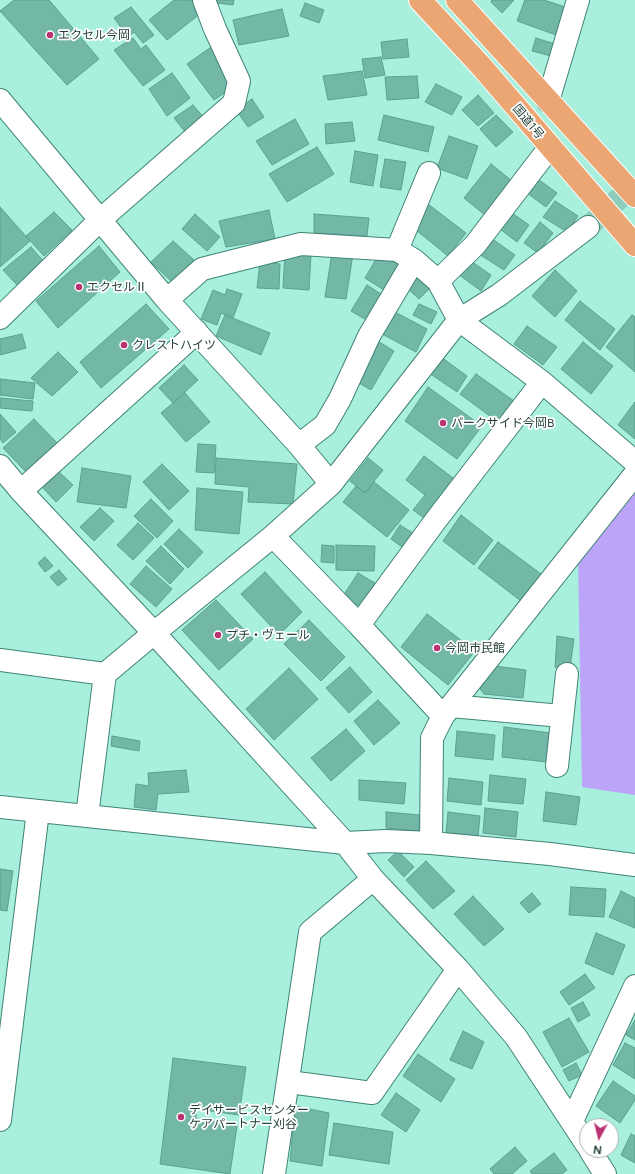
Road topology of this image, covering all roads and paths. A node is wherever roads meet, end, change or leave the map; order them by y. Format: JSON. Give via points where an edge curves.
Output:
{"nodes":[{"id":1,"x":204,"y":0,"type":"edge"},
{"id":2,"x":420,"y":0,"type":"edge"},
{"id":3,"x":457,"y":0,"type":"edge"},
{"id":4,"x":578,"y":0,"type":"edge"},
{"id":5,"x":0,"y":100,"type":"edge"},
{"id":6,"x":548,"y":101,"type":"junction"},
{"id":7,"x":550,"y":147,"type":"junction"},
{"id":8,"x":429,"y":173,"type":"dead end"},
{"id":9,"x":635,"y":196,"type":"edge"},
{"id":10,"x":100,"y":220,"type":"junction"},
{"id":11,"x":588,"y":227,"type":"tunnel mouth"},
{"id":12,"x":635,"y":245,"type":"edge"},
{"id":13,"x":406,"y":255,"type":"junction"},
{"id":14,"x":438,"y":281,"type":"junction"},
{"id":15,"x":167,"y":300,"type":"junction"},
{"id":16,"x":0,"y":318,"type":"edge"},
{"id":17,"x":459,"y":320,"type":"junction"},
{"id":18,"x":197,"y":332,"type":"junction"},
{"id":19,"x":542,"y":382,"type":"junction"},
{"id":20,"x":299,"y":445,"type":"junction"},
{"id":21,"x":635,"y":462,"type":"edge"},
{"id":22,"x":0,"y":466,"type":"edge"},
{"id":23,"x":635,"y":474,"type":"edge"},
{"id":24,"x":331,"y":484,"type":"junction"},
{"id":25,"x":21,"y":491,"type":"junction"},
{"id":26,"x":273,"y":536,"type":"junction"},
{"id":27,"x":359,"y":625,"type":"junction"},
{"id":28,"x":154,"y":633,"type":"junction"},
{"id":29,"x":0,"y":660,"type":"edge"},
{"id":30,"x":105,"y":674,"type":"junction"},
{"id":31,"x":567,"y":674,"type":"dead end"},
{"id":32,"x":447,"y":711,"type":"junction"},
{"id":33,"x":562,"y":716,"type":"junction"},
{"id":34,"x":557,"y":766,"type":"dead end"},
{"id":35,"x":0,"y":807,"type":"edge"},
{"id":36,"x":38,"y":812,"type":"junction"},
{"id":37,"x":87,"y":816,"type":"junction"},
{"id":38,"x":345,"y":843,"type":"junction"},
{"id":39,"x":431,"y":843,"type":"junction"},
{"id":40,"x":635,"y":865,"type":"edge"},
{"id":41,"x":373,"y":879,"type":"junction"},
{"id":42,"x":458,"y":969,"type":"junction"},
{"id":43,"x":635,"y":986,"type":"edge"},
{"id":44,"x":288,"y":1082,"type":"junction"},
{"id":45,"x":0,"y":1120,"type":"edge"},
{"id":46,"x":572,"y":1121,"type":"junction"},
{"id":47,"x":579,"y":1132,"type":"edge"},
{"id":48,"x":595,"y":1158,"type":"edge"},
{"id":49,"x":274,"y":1174,"type":"edge"},
{"id":50,"x":605,"y":1174,"type":"edge"}],
"edges":[{"from":1,"to":10,"type":"street","via":[[239,81],[234,103]]},
{"from":2,"to":7,"type":"highway","name":"国道1号"},
{"from":3,"to":6,"type":"highway"},
{"from":4,"to":6,"type":"street"},
{"from":5,"to":10,"type":"street"},
{"from":6,"to":9,"type":"highway"},
{"from":7,"to":12,"type":"highway","name":"国道1号"},
{"from":7,"to":14,"type":"street","via":[[475,245]]},
{"from":8,"to":13,"type":"street"},
{"from":10,"to":15,"type":"street"},
{"from":10,"to":16,"type":"street"},
{"from":11,"to":17,"type":"street","via":[[499,295]]},
{"from":13,"to":14,"type":"street"},
{"from":13,"to":15,"type":"street","via":[[301,244],[202,269]]},
{"from":13,"to":20,"type":"street","via":[[340,399],[325,425]]},
{"from":14,"to":17,"type":"street"},
{"from":15,"to":18,"type":"street"},
{"from":17,"to":19,"type":"street"},
{"from":17,"to":24,"type":"street"},
{"from":18,"to":20,"type":"street"},
{"from":18,"to":25,"type":"street"},
{"from":19,"to":21,"type":"street"},
{"from":19,"to":27,"type":"street"},
{"from":20,"to":24,"type":"street"},
{"from":22,"to":25,"type":"street"},
{"from":23,"to":32,"type":"street"},
{"from":24,"to":26,"type":"street"},
{"from":25,"to":28,"type":"street"},
{"from":26,"to":27,"type":"street"},
{"from":26,"to":28,"type":"street"},
{"from":27,"to":32,"type":"street"},
{"from":28,"to":30,"type":"street"},
{"from":28,"to":38,"type":"street"},
{"from":29,"to":30,"type":"street"},
{"from":30,"to":37,"type":"street"},
{"from":31,"to":33,"type":"street"},
{"from":32,"to":33,"type":"street"},
{"from":32,"to":39,"type":"street","via":[[432,738]]},
{"from":33,"to":34,"type":"street"},
{"from":35,"to":36,"type":"street"},
{"from":36,"to":37,"type":"street"},
{"from":36,"to":45,"type":"street"},
{"from":37,"to":38,"type":"street"},
{"from":38,"to":39,"type":"street"},
{"from":38,"to":41,"type":"street"},
{"from":39,"to":40,"type":"street"},
{"from":41,"to":42,"type":"street"},
{"from":41,"to":44,"type":"street","via":[[310,932]]},
{"from":42,"to":44,"type":"street","via":[[372,1093]]},
{"from":42,"to":46,"type":"street","via":[[516,1037]]},
{"from":43,"to":46,"type":"street"},
{"from":44,"to":49,"type":"street"},
{"from":46,"to":47,"type":"street"},
{"from":48,"to":50,"type":"street"}]}
